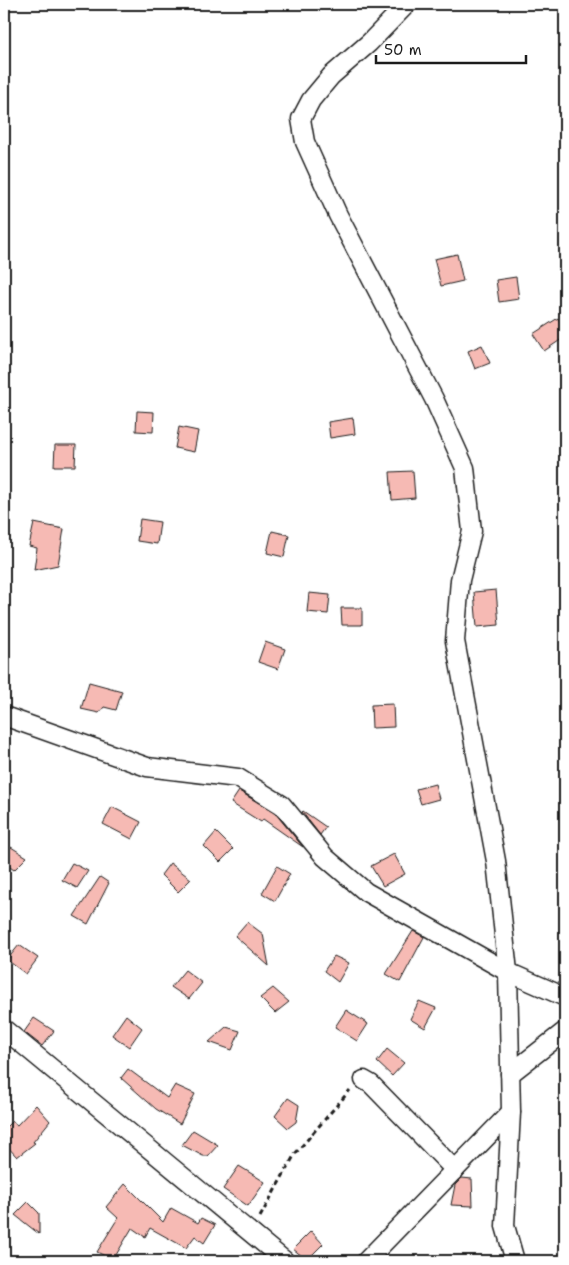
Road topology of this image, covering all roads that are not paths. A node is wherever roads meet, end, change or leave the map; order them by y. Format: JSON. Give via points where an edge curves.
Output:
{"nodes":[{"id":1,"x":407,"y":4,"type":"edge"},
{"id":2,"x":4,"y":716,"type":"edge"},
{"id":3,"x":508,"y":972,"type":"junction"},
{"id":4,"x":565,"y":997,"type":"edge"},
{"id":5,"x":4,"y":1028,"type":"edge"},
{"id":6,"x":565,"y":1031,"type":"edge"},
{"id":7,"x":510,"y":1074,"type":"junction"},
{"id":8,"x":364,"y":1080,"type":"road end"},
{"id":9,"x":510,"y":1112,"type":"junction"},
{"id":10,"x":455,"y":1170,"type":"junction"},
{"id":11,"x":285,"y":1261,"type":"edge"},
{"id":12,"x":366,"y":1261,"type":"edge"},
{"id":13,"x":516,"y":1261,"type":"edge"}],
"edges":[{"from":1,"to":3,"type":"street","via":[[331,76],[311,100],[301,120],[305,142],[338,215],[434,399],[465,468],[472,531],[460,580],[455,641],[496,861]]},
{"from":2,"to":3,"type":"street","via":[[147,768],[238,778],[282,805],[325,856],[366,892]]},
{"from":3,"to":4,"type":"street"},
{"from":3,"to":7,"type":"street"},
{"from":5,"to":11,"type":"street"},
{"from":6,"to":7,"type":"street"},
{"from":7,"to":9,"type":"street"},
{"from":8,"to":10,"type":"street"},
{"from":9,"to":10,"type":"street"},
{"from":9,"to":13,"type":"street","via":[[505,1226]]},
{"from":10,"to":12,"type":"street"}]}
